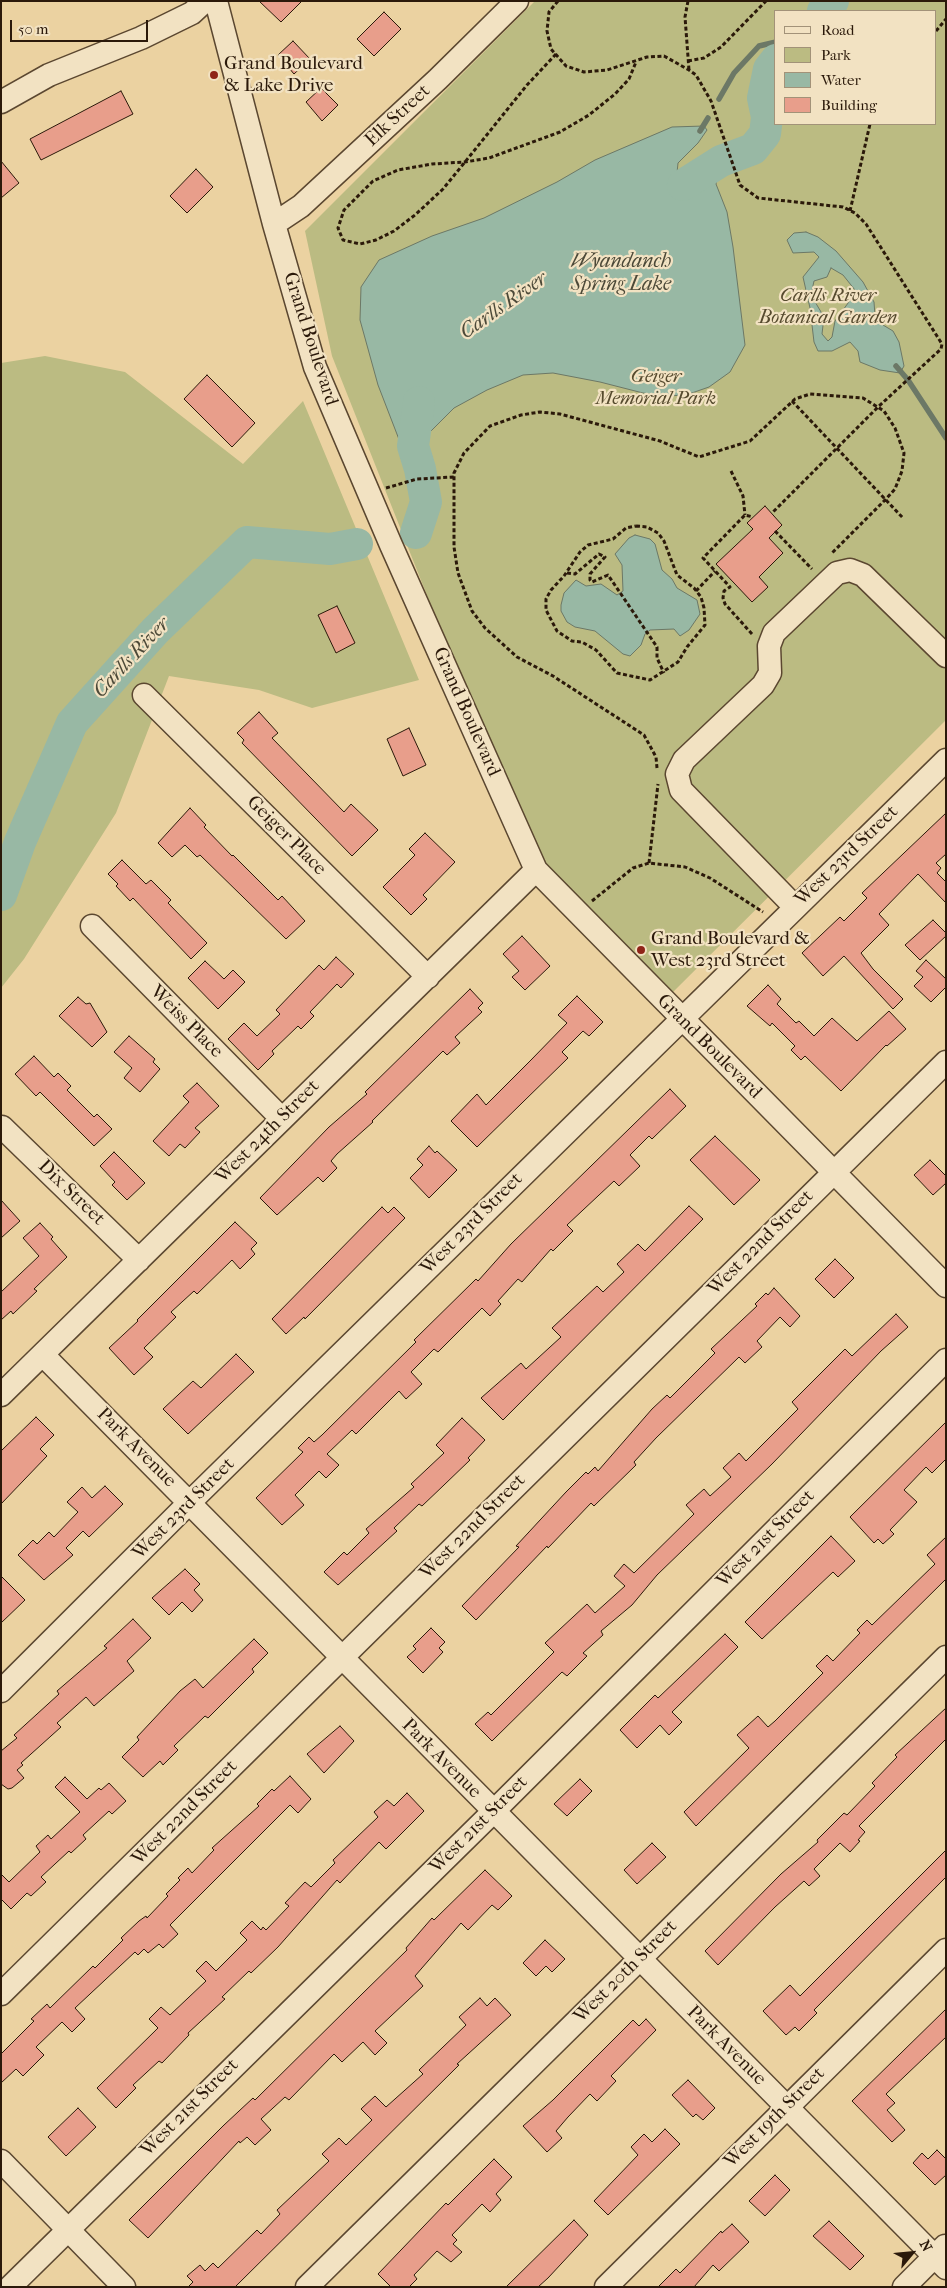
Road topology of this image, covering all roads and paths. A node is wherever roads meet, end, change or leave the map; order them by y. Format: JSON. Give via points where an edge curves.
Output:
{"nodes":[{"id":1,"x":205,"y":1,"type":"edge"},
{"id":2,"x":216,"y":1,"type":"edge"},
{"id":3,"x":517,"y":1,"type":"edge"},
{"id":4,"x":558,"y":1,"type":"edge"},
{"id":5,"x":688,"y":1,"type":"edge"},
{"id":6,"x":766,"y":1,"type":"edge"},
{"id":7,"x":946,"y":19,"type":"edge"},
{"id":8,"x":937,"y":30,"type":"edge"},
{"id":9,"x":556,"y":54,"type":"junction"},
{"id":10,"x":637,"y":61,"type":"junction"},
{"id":11,"x":688,"y":61,"type":"junction"},
{"id":12,"x":689,"y":70,"type":"junction"},
{"id":13,"x":1,"y":102,"type":"edge"},
{"id":14,"x":870,"y":125,"type":"edge"},
{"id":15,"x":465,"y":162,"type":"junction"},
{"id":16,"x":850,"y":211,"type":"junction"},
{"id":17,"x":274,"y":224,"type":"junction"},
{"id":18,"x":792,"y":401,"type":"junction"},
{"id":19,"x":878,"y":407,"type":"junction"},
{"id":20,"x":837,"y":449,"type":"junction"},
{"id":21,"x":732,"y":471,"type":"dead end"},
{"id":22,"x":454,"y":477,"type":"junction"},
{"id":23,"x":368,"y":493,"type":"junction"},
{"id":24,"x":886,"y":500,"type":"junction"},
{"id":25,"x":772,"y":513,"type":"dead end"},
{"id":26,"x":745,"y":515,"type":"junction"},
{"id":27,"x":753,"y":517,"type":"dead end"},
{"id":28,"x":903,"y":518,"type":"dead end"},
{"id":29,"x":775,"y":531,"type":"dead end"},
{"id":30,"x":827,"y":558,"type":"dead end"},
{"id":31,"x":715,"y":571,"type":"junction"},
{"id":32,"x":566,"y":573,"type":"junction"},
{"id":33,"x":808,"y":578,"type":"dead end"},
{"id":34,"x":696,"y":591,"type":"junction"},
{"id":35,"x":756,"y":631,"type":"dead end"},
{"id":36,"x":754,"y":636,"type":"junction"},
{"id":37,"x":752,"y":641,"type":"dead end"},
{"id":38,"x":946,"y":656,"type":"edge"},
{"id":39,"x":664,"y":673,"type":"junction"},
{"id":40,"x":144,"y":695,"type":"dead end"},
{"id":41,"x":946,"y":760,"type":"edge"},
{"id":42,"x":649,"y":863,"type":"junction"},
{"id":43,"x":536,"y":870,"type":"junction"},
{"id":44,"x":578,"y":913,"type":"junction"},
{"id":45,"x":787,"y":915,"type":"junction"},
{"id":46,"x":92,"y":926,"type":"dead end"},
{"id":47,"x":428,"y":977,"type":"junction"},
{"id":48,"x":681,"y":1018,"type":"junction"},
{"id":49,"x":946,"y":1062,"type":"edge"},
{"id":50,"x":281,"y":1118,"type":"junction"},
{"id":51,"x":2,"y":1127,"type":"edge"},
{"id":52,"x":832,"y":1173,"type":"junction"},
{"id":53,"x":139,"y":1260,"type":"junction"},
{"id":54,"x":946,"y":1286,"type":"edge"},
{"id":55,"x":43,"y":1355,"type":"junction"},
{"id":56,"x":946,"y":1360,"type":"edge"},
{"id":57,"x":1,"y":1395,"type":"edge"},
{"id":58,"x":190,"y":1502,"type":"junction"},
{"id":59,"x":340,"y":1657,"type":"junction"},
{"id":60,"x":946,"y":1657,"type":"edge"},
{"id":61,"x":1,"y":1691,"type":"edge"},
{"id":62,"x":493,"y":1812,"type":"junction"},
{"id":63,"x":946,"y":1950,"type":"edge"},
{"id":64,"x":640,"y":1958,"type":"junction"},
{"id":65,"x":1,"y":1994,"type":"edge"},
{"id":66,"x":786,"y":2107,"type":"junction"},
{"id":67,"x":1,"y":2161,"type":"edge"},
{"id":68,"x":68,"y":2230,"type":"junction"},
{"id":69,"x":942,"y":2257,"type":"edge"},
{"id":70,"x":10,"y":2287,"type":"edge"},
{"id":71,"x":124,"y":2287,"type":"edge"},
{"id":72,"x":307,"y":2287,"type":"edge"},
{"id":73,"x":606,"y":2287,"type":"edge"},
{"id":74,"x":904,"y":2287,"type":"edge"}],
"edges":[{"from":1,"to":13,"type":"street","via":[[192,14],[49,75]]},
{"from":2,"to":17,"type":"street","name":"Grand Boulevard"},
{"from":3,"to":17,"type":"street","name":"Elk Street","via":[[308,199]]},
{"from":4,"to":9,"type":"path","via":[[549,12],[547,31],[551,49]]},
{"from":5,"to":11,"type":"path","via":[[685,18]]},
{"from":6,"to":11,"type":"path","via":[[721,48],[704,58]]},
{"from":7,"to":8,"type":"path"},
{"from":9,"to":10,"type":"path","via":[[566,66],[584,72],[607,70]]},
{"from":9,"to":15,"type":"path"},
{"from":10,"to":12,"type":"path","via":[[664,56]]},
{"from":10,"to":15,"type":"path","via":[[629,79],[589,115],[560,132],[520,148]]},
{"from":11,"to":12,"type":"path"},
{"from":12,"to":16,"type":"path","via":[[705,88],[740,185],[758,198],[843,207]]},
{"from":14,"to":16,"type":"path"},
{"from":15,"to":15,"type":"path","via":[[443,189],[394,231],[360,244],[343,240],[338,228],[344,210],[372,181],[398,170]]},
{"from":16,"to":19,"type":"path","via":[[866,224],[942,344]]},
{"from":17,"to":23,"type":"street","name":"Grand Boulevard","via":[[315,367]]},
{"from":18,"to":19,"type":"path","via":[[810,394],[845,395],[863,398]]},
{"from":18,"to":20,"type":"path"},
{"from":18,"to":22,"type":"path","via":[[750,441],[699,457],[660,441],[560,414],[540,412],[521,415],[490,426],[464,453]]},
{"from":19,"to":20,"type":"path"},
{"from":19,"to":24,"type":"path","via":[[895,428],[904,453],[902,471]]},
{"from":20,"to":24,"type":"path"},
{"from":20,"to":25,"type":"path"},
{"from":21,"to":26,"type":"path","via":[[743,496]]},
{"from":22,"to":23,"type":"path","via":[[417,479]]},
{"from":22,"to":42,"type":"path","via":[[454,547],[458,573],[472,611],[485,628],[518,657],[624,721],[644,735],[652,747],[659,776]]},
{"from":23,"to":43,"type":"street","name":"Grand Boulevard"},
{"from":24,"to":28,"type":"path"},
{"from":24,"to":30,"type":"path"},
{"from":26,"to":27,"type":"path"},
{"from":26,"to":31,"type":"path","via":[[702,558]]},
{"from":29,"to":33,"type":"path","via":[[814,571]]},
{"from":31,"to":34,"type":"path"},
{"from":31,"to":36,"type":"path","via":[[730,586],[722,598],[725,604]]},
{"from":32,"to":34,"type":"path","via":[[588,545],[613,539],[626,528],[647,527],[664,541],[677,575]]},
{"from":32,"to":39,"type":"path","via":[[546,599],[546,610],[557,631],[572,641],[591,646],[617,672],[650,680]]},
{"from":32,"to":39,"type":"path","via":[[575,574],[599,554],[605,557],[590,574],[590,580],[592,582],[608,574],[657,647],[657,658]]},
{"from":34,"to":39,"type":"path","via":[[704,608],[705,626],[678,662]]},
{"from":35,"to":36,"type":"path"},
{"from":36,"to":37,"type":"path"},
{"from":38,"to":45,"type":"street","via":[[863,575],[850,570],[837,573],[774,633],[769,646],[770,673],[763,685],[684,760],[678,774],[681,790]]},
{"from":40,"to":47,"type":"street","name":"Geiger Place"},
{"from":41,"to":45,"type":"street","name":"West 23rd Street"},
{"from":42,"to":44,"type":"path","via":[[633,868]]},
{"from":42,"to":45,"type":"path","via":[[685,867]]},
{"from":43,"to":44,"type":"street","name":"Grand Boulevard"},
{"from":43,"to":47,"type":"street","name":"West 24th Street"},
{"from":44,"to":48,"type":"street","name":"Grand Boulevard"},
{"from":45,"to":48,"type":"street","name":"West 23rd Street"},
{"from":46,"to":50,"type":"street","name":"Weiss Place"},
{"from":47,"to":50,"type":"street","name":"West 24th Street"},
{"from":48,"to":52,"type":"street","name":"Grand Boulevard"},
{"from":48,"to":58,"type":"street","name":"West 23rd Street"},
{"from":49,"to":52,"type":"street","name":"West 22nd Street"},
{"from":50,"to":53,"type":"street","name":"West 24th Street"},
{"from":51,"to":53,"type":"street","name":"Dix Street"},
{"from":52,"to":54,"type":"street","name":"Grand Boulevard"},
{"from":52,"to":59,"type":"street","name":"West 22nd Street"},
{"from":53,"to":55,"type":"street","name":"West 24th Street"},
{"from":55,"to":57,"type":"street","name":"West 24th Street"},
{"from":55,"to":58,"type":"street","name":"Park Avenue"},
{"from":56,"to":62,"type":"street","name":"West 21st Street"},
{"from":58,"to":59,"type":"street","name":"Park Avenue"},
{"from":58,"to":61,"type":"street","name":"West 23rd Street"},
{"from":59,"to":62,"type":"street","name":"Park Avenue"},
{"from":59,"to":65,"type":"street","name":"West 22nd Street"},
{"from":60,"to":64,"type":"street","name":"West 20th Street"},
{"from":62,"to":64,"type":"street","name":"Park Avenue"},
{"from":62,"to":68,"type":"street","name":"West 21st Street"},
{"from":63,"to":66,"type":"street","name":"West 19th Street"},
{"from":64,"to":66,"type":"street","name":"Park Avenue"},
{"from":64,"to":72,"type":"street","name":"West 20th Street"},
{"from":66,"to":69,"type":"street","name":"Park Avenue"},
{"from":66,"to":73,"type":"street","name":"West 19th Street"},
{"from":67,"to":68,"type":"street"},
{"from":68,"to":70,"type":"street","name":"West 21st Street"},
{"from":68,"to":71,"type":"street"},
{"from":69,"to":74,"type":"street"}]}
